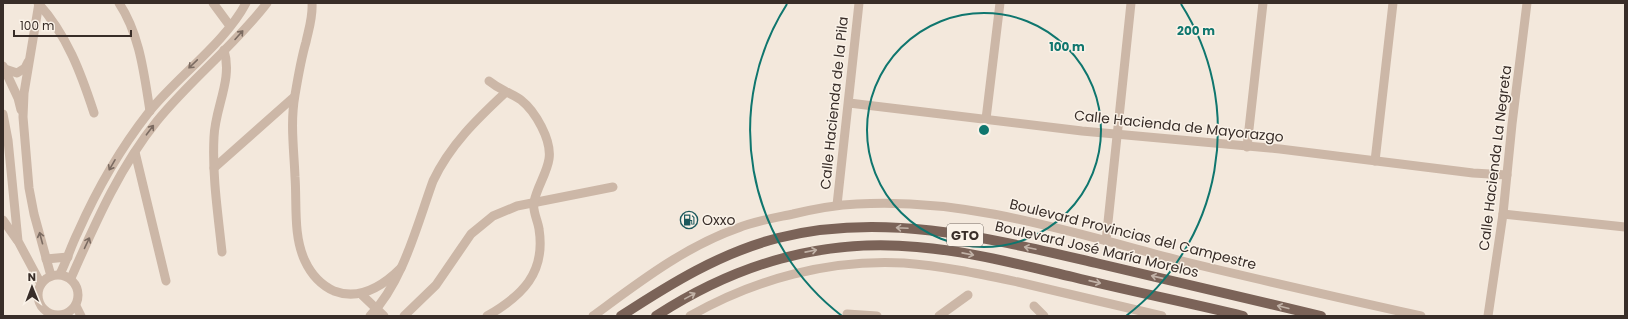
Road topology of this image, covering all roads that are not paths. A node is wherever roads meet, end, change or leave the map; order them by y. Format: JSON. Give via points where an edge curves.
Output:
{"nodes":[{"id":1,"x":39,"y":3,"type":"edge"},
{"id":2,"x":119,"y":3,"type":"edge"},
{"id":3,"x":130,"y":3,"type":"edge"},
{"id":4,"x":213,"y":3,"type":"edge"},
{"id":5,"x":246,"y":3,"type":"edge"},
{"id":6,"x":267,"y":3,"type":"edge"},
{"id":7,"x":312,"y":3,"type":"edge"},
{"id":8,"x":859,"y":3,"type":"edge"},
{"id":9,"x":1000,"y":3,"type":"edge"},
{"id":10,"x":1131,"y":3,"type":"edge"},
{"id":11,"x":1263,"y":3,"type":"edge"},
{"id":12,"x":1394,"y":3,"type":"edge"},
{"id":13,"x":1527,"y":3,"type":"edge"},
{"id":14,"x":124,"y":11,"type":"junction"},
{"id":15,"x":230,"y":26,"type":"junction"},
{"id":16,"x":224,"y":50,"type":"junction"},
{"id":17,"x":31,"y":55,"type":"junction"},
{"id":18,"x":4,"y":67,"type":"edge"},
{"id":19,"x":489,"y":81,"type":"dead end"},
{"id":20,"x":506,"y":92,"type":"junction"},
{"id":21,"x":294,"y":97,"type":"junction"},
{"id":22,"x":849,"y":103,"type":"junction"},
{"id":23,"x":150,"y":111,"type":"junction"},
{"id":24,"x":94,"y":113,"type":"dead end"},
{"id":25,"x":3,"y":114,"type":"edge"},
{"id":26,"x":23,"y":117,"type":"junction"},
{"id":27,"x":986,"y":119,"type":"junction"},
{"id":28,"x":4,"y":123,"type":"edge"},
{"id":29,"x":1117,"y":134,"type":"junction"},
{"id":30,"x":1247,"y":147,"type":"junction"},
{"id":31,"x":135,"y":152,"type":"junction"},
{"id":32,"x":1375,"y":161,"type":"junction"},
{"id":33,"x":214,"y":168,"type":"junction"},
{"id":34,"x":1507,"y":175,"type":"junction"},
{"id":35,"x":613,"y":187,"type":"dead end"},
{"id":36,"x":7,"y":188,"type":"edge"},
{"id":37,"x":533,"y":203,"type":"junction"},
{"id":38,"x":836,"y":205,"type":"junction"},
{"id":39,"x":1503,"y":214,"type":"junction"},
{"id":40,"x":3,"y":220,"type":"edge"},
{"id":41,"x":1625,"y":227,"type":"edge"},
{"id":42,"x":18,"y":241,"type":"junction"},
{"id":43,"x":1106,"y":241,"type":"junction"},
{"id":44,"x":222,"y":252,"type":"dead end"},
{"id":45,"x":68,"y":257,"type":"junction"},
{"id":46,"x":46,"y":259,"type":"junction"},
{"id":47,"x":401,"y":268,"type":"junction"},
{"id":48,"x":56,"y":275,"type":"junction"},
{"id":49,"x":71,"y":278,"type":"junction"},
{"id":50,"x":166,"y":281,"type":"dead end"},
{"id":51,"x":41,"y":284,"type":"junction"},
{"id":52,"x":361,"y":294,"type":"junction"},
{"id":53,"x":968,"y":295,"type":"dead end"},
{"id":54,"x":76,"y":306,"type":"junction"},
{"id":55,"x":1034,"y":306,"type":"dead end"},
{"id":56,"x":380,"y":313,"type":"edge"},
{"id":57,"x":847,"y":314,"type":"dead end"},
{"id":58,"x":63,"y":316,"type":"edge"},
{"id":59,"x":81,"y":316,"type":"edge"},
{"id":60,"x":370,"y":316,"type":"edge"},
{"id":61,"x":404,"y":316,"type":"edge"},
{"id":62,"x":487,"y":316,"type":"edge"},
{"id":63,"x":593,"y":316,"type":"edge"},
{"id":64,"x":621,"y":316,"type":"edge"},
{"id":65,"x":656,"y":316,"type":"edge"},
{"id":66,"x":690,"y":316,"type":"edge"},
{"id":67,"x":877,"y":316,"type":"edge"},
{"id":68,"x":939,"y":316,"type":"edge"},
{"id":69,"x":1044,"y":316,"type":"edge"},
{"id":70,"x":1162,"y":316,"type":"edge"},
{"id":71,"x":1243,"y":316,"type":"edge"},
{"id":72,"x":1321,"y":316,"type":"edge"},
{"id":73,"x":1420,"y":316,"type":"edge"},
{"id":74,"x":1488,"y":316,"type":"edge"}],
"edges":[{"from":1,"to":17,"type":"street"},
{"from":1,"to":24,"type":"street","via":[[51,18],[79,67]]},
{"from":2,"to":14,"type":"street"},
{"from":3,"to":14,"type":"street"},
{"from":4,"to":15,"type":"street"},
{"from":5,"to":15,"type":"street"},
{"from":16,"to":6,"type":"street","one_way":true},
{"from":7,"to":21,"type":"street","via":[[311,25]]},
{"from":8,"to":22,"type":"street","name":"Calle Hacienda de la Pila"},
{"from":9,"to":27,"type":"street"},
{"from":10,"to":29,"type":"street"},
{"from":11,"to":30,"type":"street"},
{"from":12,"to":32,"type":"street"},
{"from":13,"to":34,"type":"street","name":"Calle Hacienda La Negreta"},
{"from":14,"to":23,"type":"street","via":[[139,50]]},
{"from":15,"to":23,"type":"street","one_way":true},
{"from":31,"to":16,"type":"street","one_way":true,"via":[[157,121]]},
{"from":16,"to":33,"type":"street","via":[[227,69],[215,124]]},
{"from":17,"to":18,"type":"street","via":[[21,71],[12,72]]},
{"from":17,"to":26,"type":"street","via":[[24,93]]},
{"from":18,"to":26,"type":"street","via":[[18,98]]},
{"from":19,"to":20,"type":"street"},
{"from":20,"to":37,"type":"street","via":[[521,99],[530,109],[543,129],[549,148],[549,158]]},
{"from":20,"to":47,"type":"street","via":[[468,129],[441,165]]},
{"from":21,"to":33,"type":"street"},
{"from":21,"to":52,"type":"street","via":[[292,136],[298,228],[304,261],[316,278],[328,288],[338,292]]},
{"from":22,"to":27,"type":"street","name":"Calle Hacienda de Mayorazgo"},
{"from":22,"to":38,"type":"street","name":"Calle Hacienda de la Pila"},
{"from":23,"to":45,"type":"street","one_way":true,"via":[[123,147],[103,181]]},
{"from":25,"to":28,"type":"street"},
{"from":46,"to":26,"type":"street","one_way":true,"via":[[29,188]]},
{"from":27,"to":29,"type":"street","name":"Calle Hacienda de Mayorazgo"},
{"from":28,"to":36,"type":"street"},
{"from":29,"to":30,"type":"street","name":"Calle Hacienda de Mayorazgo"},
{"from":29,"to":43,"type":"street"},
{"from":30,"to":32,"type":"street","name":"Calle Hacienda de Mayorazgo"},
{"from":49,"to":31,"type":"street","one_way":true,"via":[[108,198]]},
{"from":31,"to":50,"type":"street"},
{"from":32,"to":34,"type":"street","name":"Calle Hacienda de Mayorazgo"},
{"from":33,"to":44,"type":"street"},
{"from":34,"to":39,"type":"street","name":"Calle Hacienda La Negreta"},
{"from":35,"to":37,"type":"street"},
{"from":36,"to":42,"type":"street"},
{"from":37,"to":61,"type":"street","via":[[505,210],[481,225],[468,238],[436,284]]},
{"from":37,"to":62,"type":"street","via":[[540,238],[540,250],[533,273],[525,288],[513,300]]},
{"from":38,"to":43,"type":"street","name":"Boulevard Provincias del Campestre","via":[[888,203],[954,208],[1024,221]]},
{"from":38,"to":63,"type":"street","name":"Boulevard Provincias del Campestre","via":[[761,221],[716,236],[667,264]]},
{"from":39,"to":41,"type":"street"},
{"from":39,"to":74,"type":"street","name":"Calle Hacienda La Negreta"},
{"from":40,"to":42,"type":"street"},
{"from":42,"to":51,"type":"street"},
{"from":43,"to":73,"type":"street","name":"Boulevard Provincias del Campestre"},
{"from":45,"to":46,"type":"street"},
{"from":45,"to":48,"type":"street"},
{"from":46,"to":48,"type":"street"},
{"from":47,"to":52,"type":"street","via":[[391,278]]},
{"from":47,"to":56,"type":"street"},
{"from":48,"to":49,"type":"street"},
{"from":48,"to":51,"type":"street","via":[[46,278]]},
{"from":49,"to":54,"type":"street","via":[[79,291]]},
{"from":51,"to":58,"type":"street","via":[[38,295],[41,306],[47,312]]},
{"from":52,"to":56,"type":"street"},
{"from":53,"to":68,"type":"street"},
{"from":54,"to":58,"type":"street"},
{"from":54,"to":59,"type":"street"},
{"from":55,"to":69,"type":"street"},
{"from":56,"to":60,"type":"street"},
{"from":57,"to":67,"type":"street"},
{"from":72,"to":64,"type":"main road","name":"Boulevard José María Morelos","number":"GTO","one_way":true,"via":[[974,236],[893,227],[838,228],[798,234],[759,244],[724,257],[683,277]]},
{"from":65,"to":71,"type":"main road","number":"GTO","one_way":true,"via":[[714,283],[780,258],[816,250],[887,245],[967,254]]},
{"from":66,"to":70,"type":"street","via":[[750,286],[786,276],[830,266],[885,263],[964,270]]}]}
